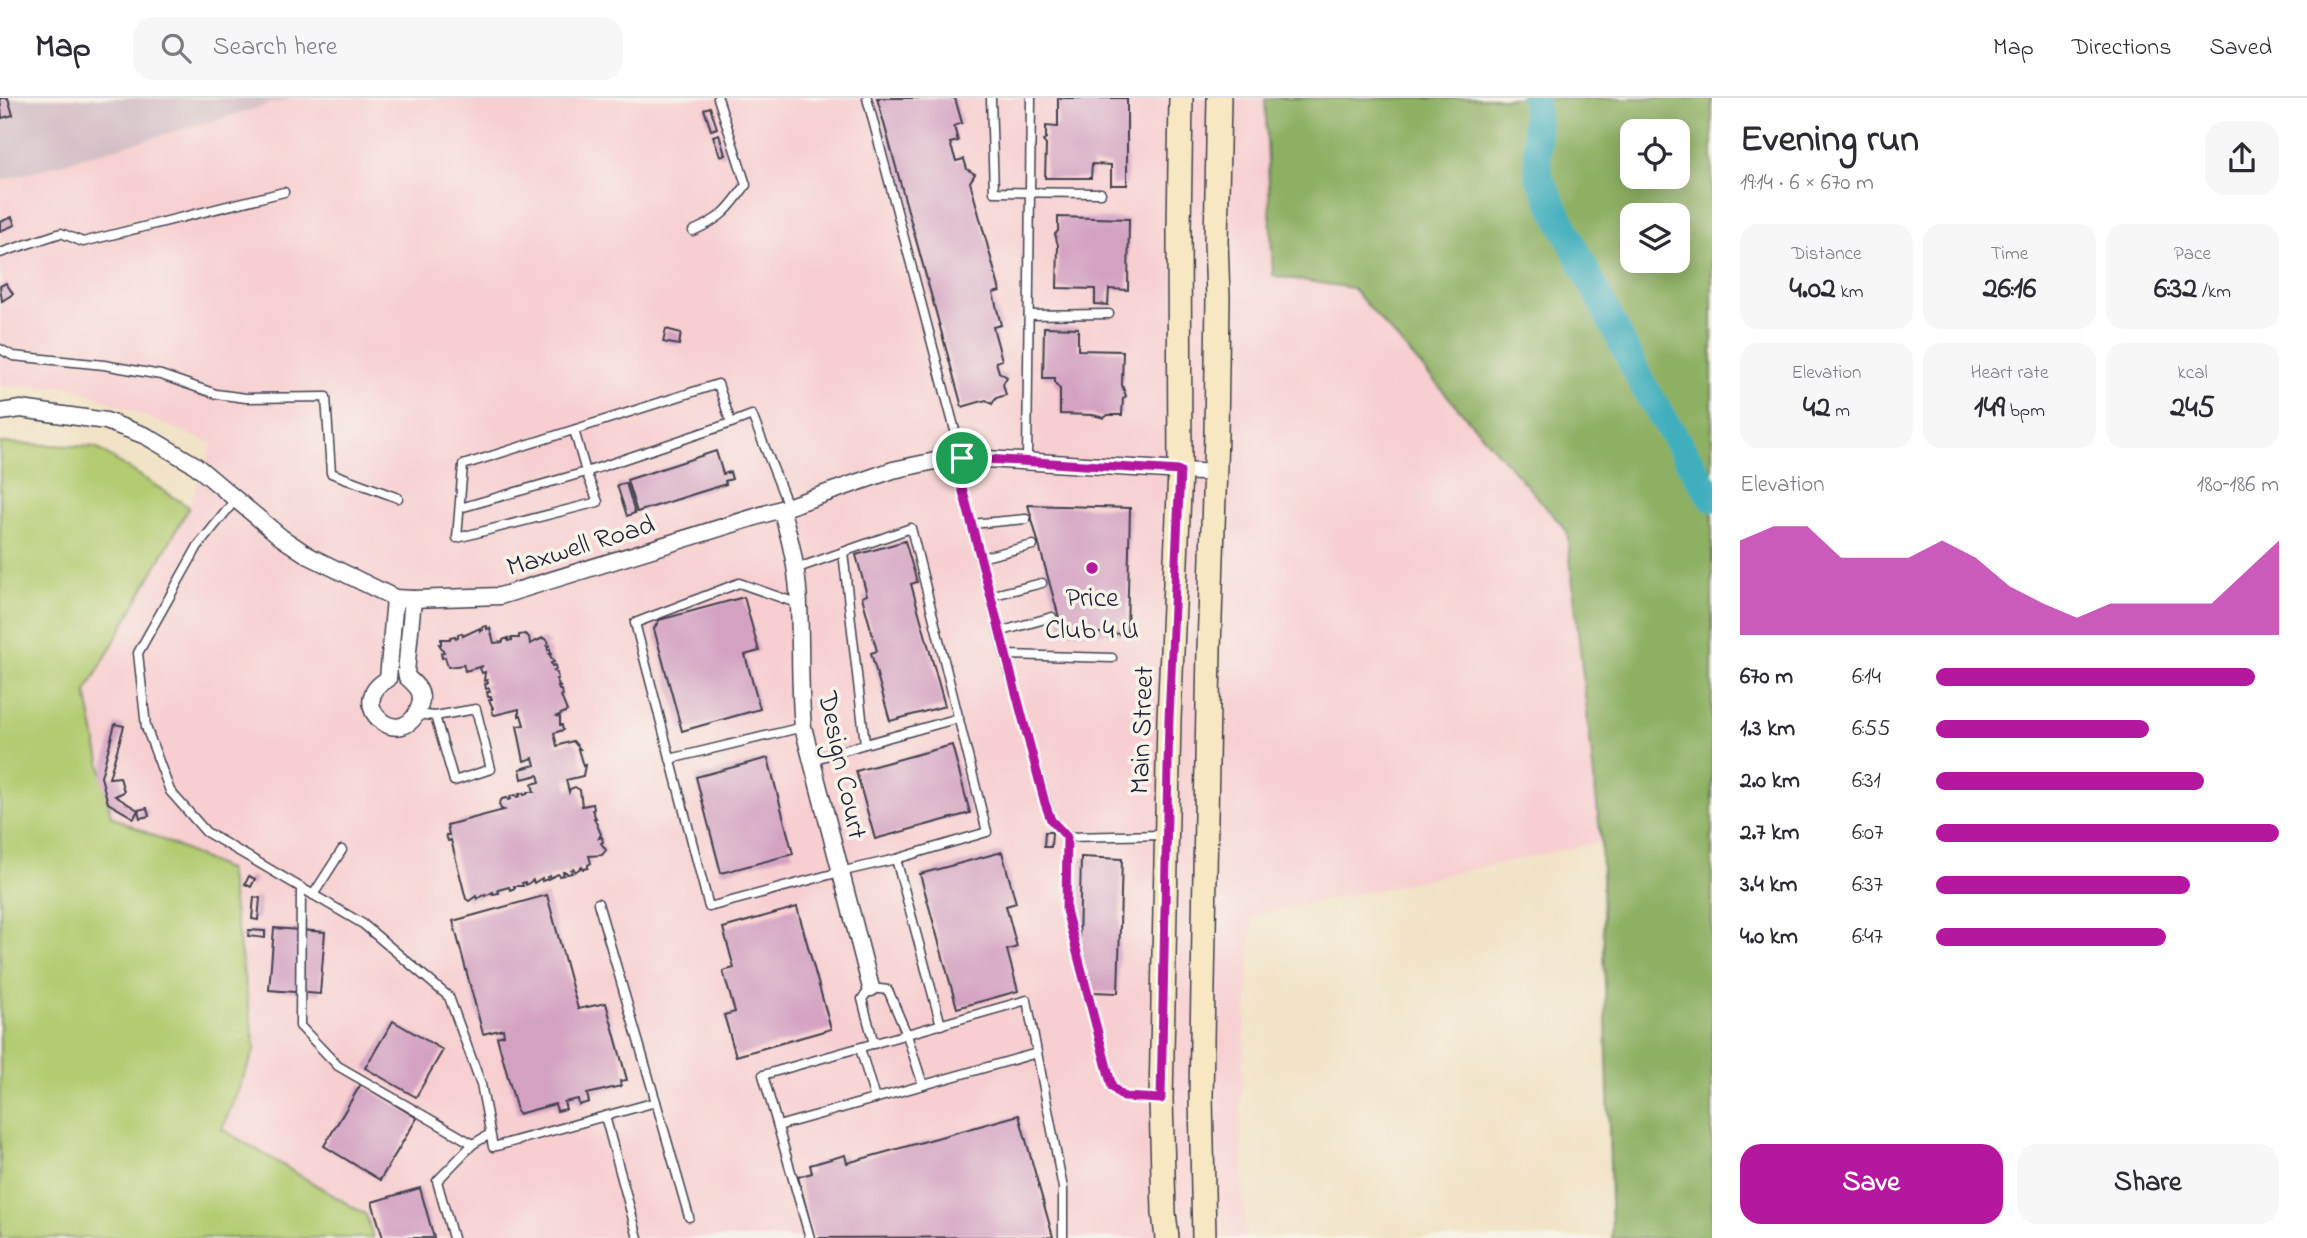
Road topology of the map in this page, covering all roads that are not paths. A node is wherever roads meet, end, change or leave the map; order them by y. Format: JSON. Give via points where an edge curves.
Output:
{"nodes":[{"id":1,"x":718,"y":98,"type":"edge"},
{"id":2,"x":867,"y":98,"type":"edge"},
{"id":3,"x":991,"y":98,"type":"edge"},
{"id":4,"x":1031,"y":98,"type":"edge"},
{"id":5,"x":1181,"y":98,"type":"edge"},
{"id":6,"x":1219,"y":98,"type":"edge"},
{"id":7,"x":284,"y":192,"type":"dead end"},
{"id":8,"x":1101,"y":193,"type":"dead end"},
{"id":9,"x":1030,"y":194,"type":"junction"},
{"id":10,"x":694,"y":231,"type":"dead end"},
{"id":11,"x":0,"y":253,"type":"edge"},
{"id":12,"x":1109,"y":314,"type":"dead end"},
{"id":13,"x":1029,"y":315,"type":"junction"},
{"id":14,"x":0,"y":349,"type":"edge"},
{"id":15,"x":0,"y":412,"type":"edge"},
{"id":16,"x":731,"y":423,"type":"junction"},
{"id":17,"x":574,"y":430,"type":"junction"},
{"id":18,"x":958,"y":458,"type":"junction"},
{"id":19,"x":1027,"y":462,"type":"junction"},
{"id":20,"x":1180,"y":471,"type":"junction"},
{"id":21,"x":586,"y":472,"type":"junction"},
{"id":22,"x":1216,"y":473,"type":"junction"},
{"id":23,"x":398,"y":498,"type":"dead end"},
{"id":24,"x":236,"y":499,"type":"junction"},
{"id":25,"x":460,"y":508,"type":"junction"},
{"id":26,"x":784,"y":508,"type":"junction"},
{"id":27,"x":1026,"y":519,"type":"dead end"},
{"id":28,"x":971,"y":524,"type":"junction"},
{"id":29,"x":1032,"y":545,"type":"dead end"},
{"id":30,"x":843,"y":552,"type":"junction"},
{"id":31,"x":980,"y":558,"type":"junction"},
{"id":32,"x":795,"y":569,"type":"junction"},
{"id":33,"x":1042,"y":583,"type":"dead end"},
{"id":34,"x":990,"y":596,"type":"junction"},
{"id":35,"x":395,"y":598,"type":"junction"},
{"id":36,"x":413,"y":599,"type":"junction"},
{"id":37,"x":799,"y":604,"type":"junction"},
{"id":38,"x":1052,"y":617,"type":"dead end"},
{"id":39,"x":999,"y":632,"type":"junction"},
{"id":40,"x":1005,"y":655,"type":"junction"},
{"id":41,"x":1112,"y":658,"type":"dead end"},
{"id":42,"x":416,"y":714,"type":"junction"},
{"id":43,"x":435,"y":716,"type":"junction"},
{"id":44,"x":959,"y":718,"type":"junction"},
{"id":45,"x":803,"y":727,"type":"junction"},
{"id":46,"x":865,"y":744,"type":"junction"},
{"id":47,"x":670,"y":759,"type":"junction"},
{"id":48,"x":811,"y":760,"type":"junction"},
{"id":49,"x":1167,"y":835,"type":"junction"},
{"id":50,"x":1067,"y":837,"type":"junction"},
{"id":51,"x":342,"y":850,"type":"dead end"},
{"id":52,"x":896,"y":859,"type":"junction"},
{"id":53,"x":840,"y":872,"type":"junction"},
{"id":54,"x":301,"y":888,"type":"junction"},
{"id":55,"x":313,"y":895,"type":"junction"},
{"id":56,"x":598,"y":903,"type":"dead end"},
{"id":57,"x":871,"y":988,"type":"junction"},
{"id":58,"x":941,"y":1025,"type":"junction"},
{"id":59,"x":907,"y":1035,"type":"junction"},
{"id":60,"x":874,"y":1044,"type":"junction"},
{"id":61,"x":860,"y":1048,"type":"junction"},
{"id":62,"x":1037,"y":1053,"type":"junction"},
{"id":63,"x":923,"y":1085,"type":"junction"},
{"id":64,"x":875,"y":1099,"type":"junction"},
{"id":65,"x":1161,"y":1099,"type":"junction"},
{"id":66,"x":656,"y":1102,"type":"junction"},
{"id":67,"x":605,"y":1116,"type":"junction"},
{"id":68,"x":778,"y":1126,"type":"junction"},
{"id":69,"x":490,"y":1134,"type":"junction"},
{"id":70,"x":473,"y":1144,"type":"junction"},
{"id":71,"x":689,"y":1217,"type":"dead end"},
{"id":72,"x":453,"y":1238,"type":"edge"},
{"id":73,"x":638,"y":1238,"type":"edge"},
{"id":74,"x":810,"y":1238,"type":"edge"},
{"id":75,"x":1063,"y":1238,"type":"edge"},
{"id":76,"x":1167,"y":1238,"type":"edge"},
{"id":77,"x":1204,"y":1238,"type":"edge"}],
"edges":[{"from":1,"to":10,"type":"lane","via":[[746,186],[715,221]]},
{"from":2,"to":18,"type":"lane"},
{"from":3,"to":9,"type":"lane","via":[[994,192]]},
{"from":4,"to":9,"type":"lane"},
{"from":5,"to":20,"type":"main road","name":"Main Street"},
{"from":6,"to":22,"type":"main road"},
{"from":7,"to":11,"type":"lane","via":[[83,242],[61,233]]},
{"from":8,"to":9,"type":"lane"},
{"from":9,"to":13,"type":"lane"},
{"from":12,"to":13,"type":"lane"},
{"from":13,"to":19,"type":"lane"},
{"from":14,"to":23,"type":"lane","via":[[13,356],[161,375],[216,394],[326,397],[331,472]]},
{"from":15,"to":24,"type":"street","name":"Maxwell Road","via":[[45,412],[106,421],[136,432],[195,465]]},
{"from":16,"to":17,"type":"lane","via":[[718,384]]},
{"from":16,"to":21,"type":"lane"},
{"from":16,"to":26,"type":"lane","via":[[752,415]]},
{"from":17,"to":21,"type":"lane"},
{"from":17,"to":25,"type":"lane","via":[[463,465]]},
{"from":18,"to":19,"type":"street","name":"Maxwell Road"},
{"from":18,"to":26,"type":"street","name":"Maxwell Road","via":[[892,470]]},
{"from":18,"to":28,"type":"lane"},
{"from":19,"to":20,"type":"street","name":"Maxwell Road"},
{"from":20,"to":22,"type":"street","name":"Maxwell Road"},
{"from":20,"to":49,"type":"main road","name":"Main Street"},
{"from":21,"to":25,"type":"lane"},
{"from":21,"to":25,"type":"lane","via":[[598,502],[457,538]]},
{"from":22,"to":77,"type":"main road","via":[[1201,1097]]},
{"from":24,"to":35,"type":"street","name":"Maxwell Road","via":[[309,556]]},
{"from":24,"to":54,"type":"lane","via":[[198,546],[138,653],[146,727],[170,791],[206,832]]},
{"from":26,"to":32,"type":"street","name":"Design Court"},
{"from":26,"to":36,"type":"street","name":"Maxwell Road","via":[[500,597]]},
{"from":27,"to":28,"type":"lane"},
{"from":28,"to":31,"type":"lane"},
{"from":29,"to":31,"type":"lane"},
{"from":30,"to":32,"type":"lane"},
{"from":30,"to":44,"type":"lane","via":[[911,528]]},
{"from":30,"to":46,"type":"lane"},
{"from":31,"to":34,"type":"lane"},
{"from":32,"to":37,"type":"street","name":"Design Court"},
{"from":33,"to":34,"type":"lane"},
{"from":34,"to":39,"type":"lane"},
{"from":35,"to":36,"type":"street","name":"Maxwell Road"},
{"from":35,"to":42,"type":"street","via":[[388,678],[373,694],[372,709],[380,721],[393,726],[404,726]]},
{"from":36,"to":42,"type":"street","via":[[406,672],[420,692]]},
{"from":37,"to":45,"type":"street","name":"Design Court"},
{"from":37,"to":47,"type":"lane","via":[[739,583],[635,623]]},
{"from":38,"to":39,"type":"lane"},
{"from":39,"to":40,"type":"lane"},
{"from":40,"to":41,"type":"lane"},
{"from":40,"to":50,"type":"lane","via":[[1051,820]]},
{"from":42,"to":43,"type":"lane"},
{"from":43,"to":43,"type":"lane","via":[[476,709],[491,769],[454,781]]},
{"from":44,"to":46,"type":"lane"},
{"from":44,"to":52,"type":"lane","via":[[988,832]]},
{"from":45,"to":47,"type":"lane"},
{"from":45,"to":48,"type":"street","name":"Design Court"},
{"from":46,"to":48,"type":"lane"},
{"from":47,"to":53,"type":"lane","via":[[709,907]]},
{"from":48,"to":53,"type":"street","name":"Design Court"},
{"from":49,"to":50,"type":"lane"},
{"from":49,"to":65,"type":"main road","name":"Main Street"},
{"from":50,"to":65,"type":"lane","via":[[1066,910],[1112,1087],[1124,1097]]},
{"from":51,"to":55,"type":"lane"},
{"from":52,"to":53,"type":"lane"},
{"from":52,"to":58,"type":"lane"},
{"from":53,"to":57,"type":"street","name":"Design Court"},
{"from":54,"to":55,"type":"lane"},
{"from":54,"to":70,"type":"lane","via":[[300,1026],[338,1066]]},
{"from":55,"to":69,"type":"lane","via":[[363,924],[449,997],[481,1084]]},
{"from":56,"to":66,"type":"lane"},
{"from":57,"to":59,"type":"lane","via":[[888,990]]},
{"from":57,"to":60,"type":"lane","via":[[862,999]]},
{"from":58,"to":59,"type":"lane"},
{"from":58,"to":62,"type":"lane","via":[[1027,1000]]},
{"from":59,"to":60,"type":"lane"},
{"from":59,"to":63,"type":"lane"},
{"from":60,"to":61,"type":"lane"},
{"from":61,"to":64,"type":"lane"},
{"from":61,"to":68,"type":"lane","via":[[763,1075]]},
{"from":62,"to":63,"type":"lane"},
{"from":62,"to":75,"type":"lane","via":[[1063,1188]]},
{"from":63,"to":64,"type":"lane"},
{"from":64,"to":68,"type":"lane"},
{"from":65,"to":76,"type":"main road","name":"Main Street"},
{"from":66,"to":67,"type":"lane"},
{"from":66,"to":71,"type":"lane"},
{"from":67,"to":69,"type":"lane","via":[[493,1147]]},
{"from":67,"to":73,"type":"lane"},
{"from":68,"to":74,"type":"lane"},
{"from":69,"to":70,"type":"lane"},
{"from":70,"to":72,"type":"lane","via":[[437,1181]]}]}
